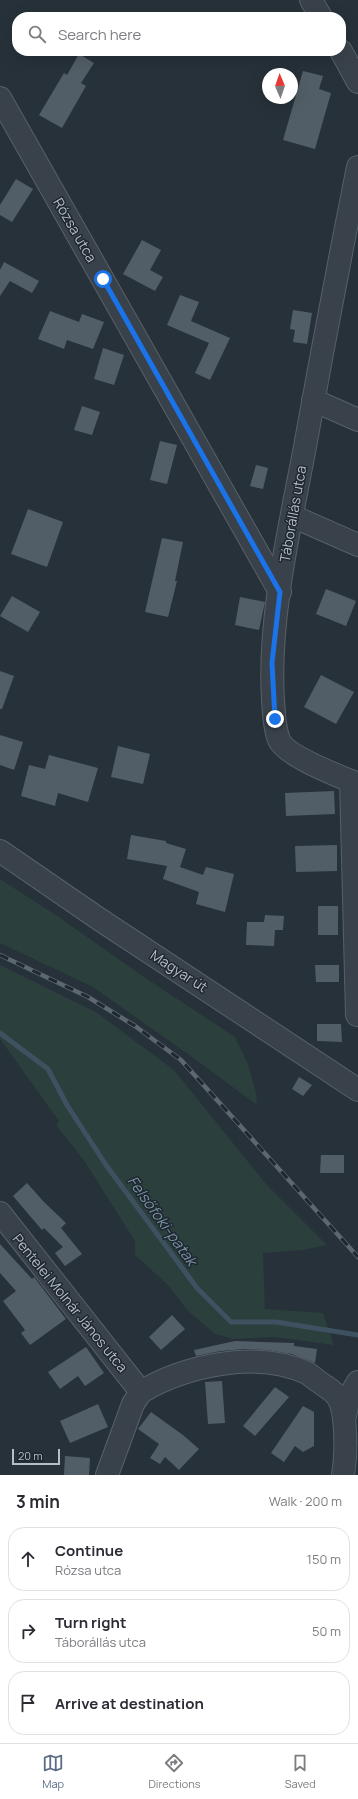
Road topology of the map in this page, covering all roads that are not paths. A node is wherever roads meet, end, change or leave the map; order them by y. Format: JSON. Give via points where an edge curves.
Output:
{"nodes":[{"id":1,"x":311,"y":0,"type":"edge"},
{"id":2,"x":318,"y":12,"type":"edge"},
{"id":3,"x":343,"y":56,"type":"edge"},
{"id":4,"x":358,"y":82,"type":"edge"},
{"id":5,"x":0,"y":98,"type":"edge"},
{"id":6,"x":357,"y":178,"type":"edge"},
{"id":7,"x":313,"y":400,"type":"junction"},
{"id":8,"x":358,"y":420,"type":"edge"},
{"id":9,"x":292,"y":516,"type":"junction"},
{"id":10,"x":358,"y":545,"type":"edge"},
{"id":11,"x":280,"y":592,"type":"junction"},
{"id":12,"x":355,"y":783,"type":"edge"},
{"id":13,"x":0,"y":851,"type":"edge"},
{"id":14,"x":357,"y":1015,"type":"edge"},
{"id":15,"x":358,"y":1090,"type":"edge"},
{"id":16,"x":0,"y":1213,"type":"edge"},
{"id":17,"x":358,"y":1382,"type":"edge"},
{"id":18,"x":141,"y":1392,"type":"junction"},
{"id":19,"x":345,"y":1416,"type":"junction"},
{"id":20,"x":107,"y":1475,"type":"edge"},
{"id":21,"x":343,"y":1475,"type":"edge"}],
"edges":[{"from":1,"to":2,"type":"street"},
{"from":3,"to":4,"type":"street"},
{"from":5,"to":11,"type":"street","name":"Rózsa utca"},
{"from":6,"to":7,"type":"street","name":"Táborállás utca"},
{"from":7,"to":8,"type":"street"},
{"from":7,"to":9,"type":"street","name":"Táborállás utca"},
{"from":9,"to":10,"type":"street"},
{"from":9,"to":11,"type":"street","name":"Táborállás utca"},
{"from":11,"to":12,"type":"street","name":"Táborállás utca","via":[[272,663],[275,719],[280,740],[284,748],[296,756]]},
{"from":12,"to":14,"type":"street","name":"Táborállás utca"},
{"from":13,"to":15,"type":"street","name":"Magyar út"},
{"from":16,"to":18,"type":"street","name":"Pentelei Molnár János utca"},
{"from":17,"to":19,"type":"street","via":[[349,1397]]},
{"from":18,"to":19,"type":"street","via":[[159,1381],[211,1366],[242,1361],[270,1362],[307,1373],[336,1395]]},
{"from":18,"to":20,"type":"street","via":[[133,1404]]},
{"from":19,"to":21,"type":"street"}]}
